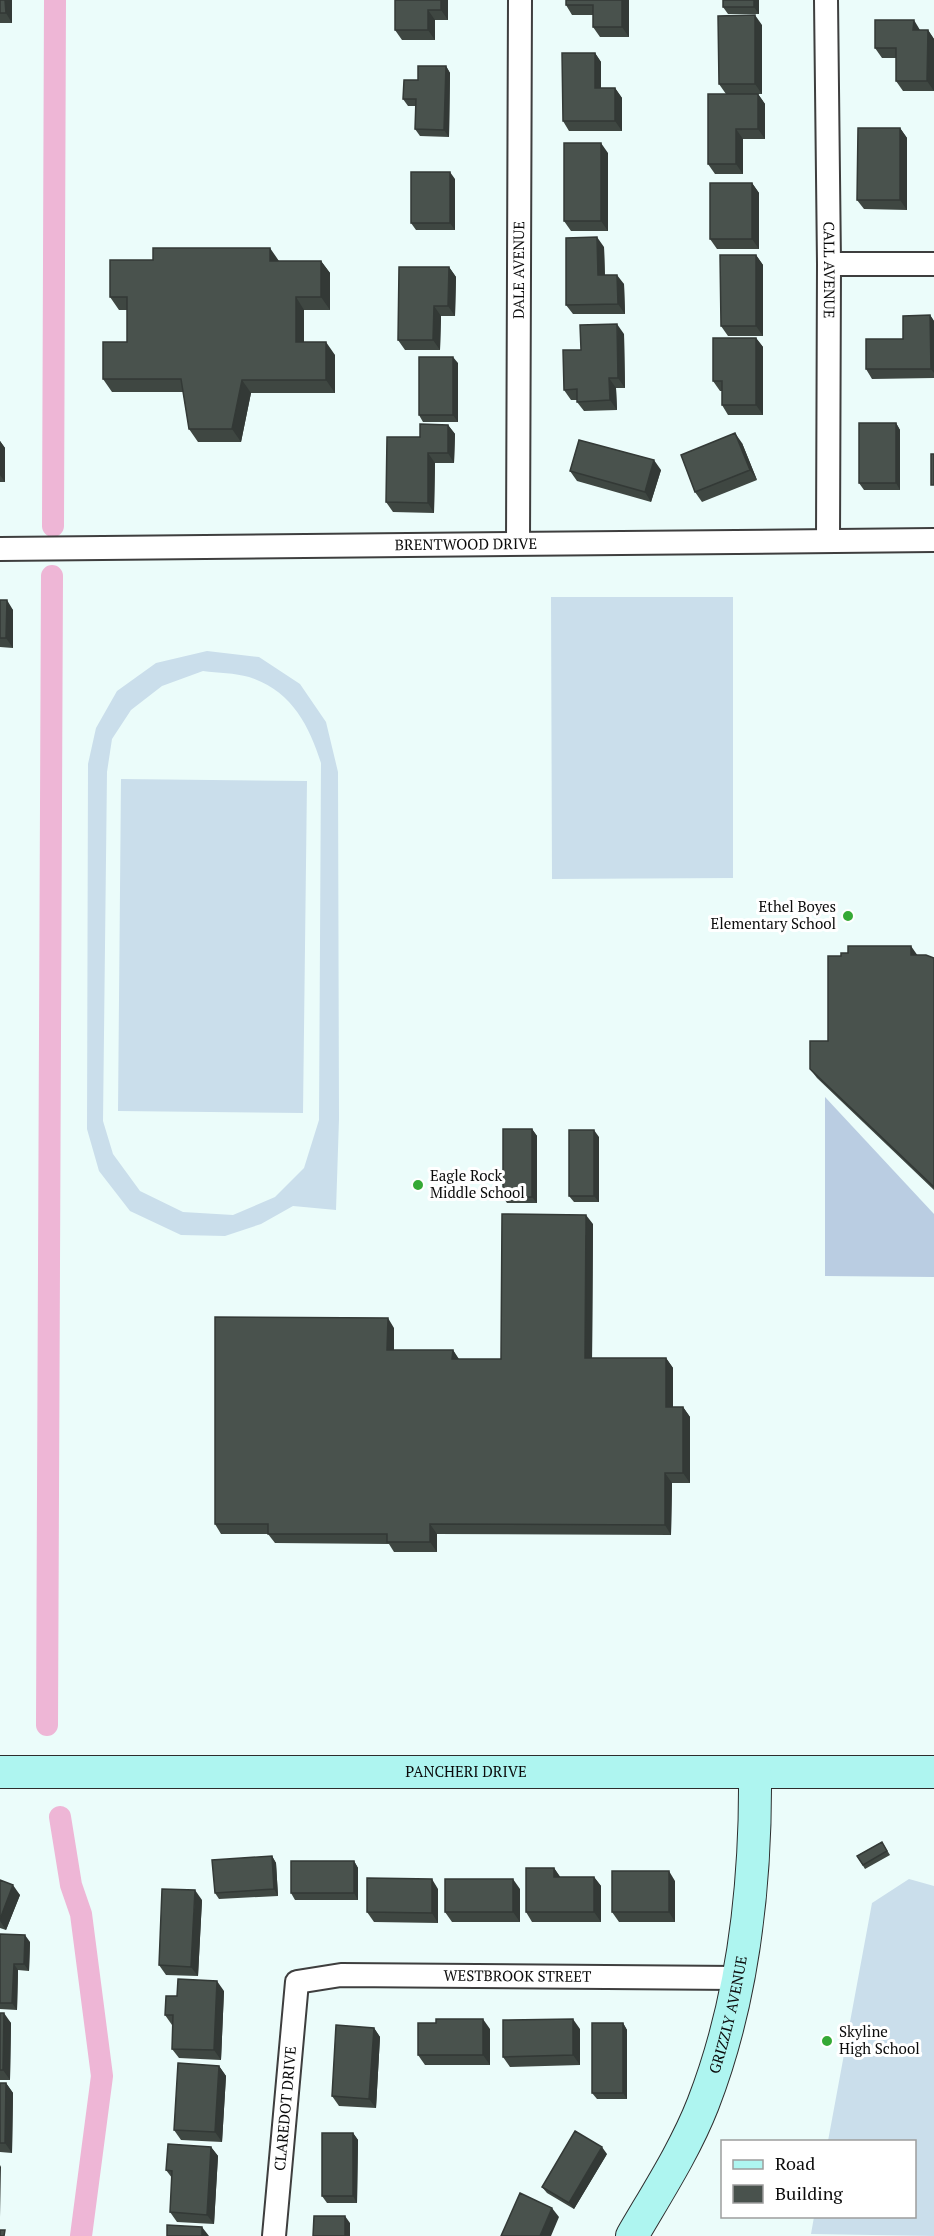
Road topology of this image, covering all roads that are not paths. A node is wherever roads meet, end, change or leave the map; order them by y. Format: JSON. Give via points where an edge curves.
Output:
{"nodes":[{"id":1,"x":520,"y":0,"type":"edge"},
{"id":2,"x":826,"y":0,"type":"edge"},
{"id":3,"x":829,"y":264,"type":"junction"},
{"id":4,"x":934,"y":264,"type":"edge"},
{"id":5,"x":828,"y":540,"type":"junction"},
{"id":6,"x":934,"y":540,"type":"edge"},
{"id":7,"x":518,"y":542,"type":"junction"},
{"id":8,"x":0,"y":549,"type":"edge"},
{"id":9,"x":0,"y":1772,"type":"edge"},
{"id":10,"x":934,"y":1772,"type":"edge"},
{"id":11,"x":754,"y":1773,"type":"junction"},
{"id":12,"x":738,"y":1978,"type":"junction"},
{"id":13,"x":297,"y":1982,"type":"joint"},
{"id":14,"x":274,"y":2236,"type":"edge"},
{"id":15,"x":632,"y":2236,"type":"edge"}],
"edges":[{"from":1,"to":7,"type":"street","name":"DALE AVENUE"},
{"from":2,"to":3,"type":"street","name":"CALL AVENUE"},
{"from":3,"to":4,"type":"street"},
{"from":3,"to":5,"type":"street","name":"CALL AVENUE"},
{"from":5,"to":6,"type":"street","name":"BRENTWOOD DRIVE"},
{"from":5,"to":7,"type":"street","name":"BRENTWOOD DRIVE"},
{"from":7,"to":8,"type":"street","name":"BRENTWOOD DRIVE"},
{"from":9,"to":11,"type":"street","name":"PANCHERI DRIVE"},
{"from":10,"to":11,"type":"street","name":"PANCHERI DRIVE"},
{"from":11,"to":12,"type":"street","name":"GRIZZLY AVENUE","via":[[755,1823]]},
{"from":12,"to":13,"type":"street","name":"WESTBROOK STREET","via":[[341,1975]]},
{"from":12,"to":15,"type":"street","name":"GRIZZLY AVENUE","via":[[703,2104]]},
{"from":13,"to":14,"type":"street","name":"CLAREDOT DRIVE"}]}
